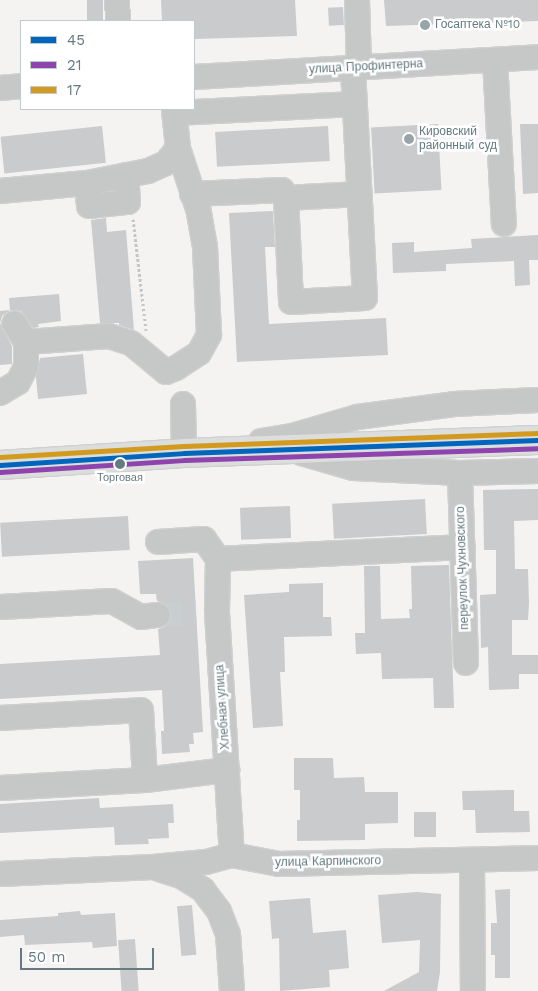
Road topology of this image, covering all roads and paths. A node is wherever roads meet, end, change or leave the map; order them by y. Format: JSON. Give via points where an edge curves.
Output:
{"nodes":[{"id":1,"x":117,"y":0,"type":"edge"},
{"id":2,"x":356,"y":0,"type":"edge"},
{"id":3,"x":118,"y":20,"type":"edge"},
{"id":4,"x":538,"y":57,"type":"edge"},
{"id":5,"x":495,"y":60,"type":"junction"},
{"id":6,"x":356,"y":68,"type":"junction"},
{"id":7,"x":195,"y":77,"type":"edge"},
{"id":8,"x":20,"y":86,"type":"edge"},
{"id":9,"x":0,"y":88,"type":"edge"},
{"id":10,"x":355,"y":104,"type":"junction"},
{"id":11,"x":175,"y":111,"type":"edge"},
{"id":12,"x":178,"y":148,"type":"junction"},
{"id":13,"x":126,"y":175,"type":"junction"},
{"id":14,"x":87,"y":183,"type":"junction"},
{"id":15,"x":0,"y":191,"type":"edge"},
{"id":16,"x":192,"y":194,"type":"junction"},
{"id":17,"x":360,"y":194,"type":"junction"},
{"id":18,"x":286,"y":198,"type":"junction"},
{"id":19,"x":128,"y":202,"type":"junction"},
{"id":20,"x":504,"y":224,"type":"dead end"},
{"id":21,"x":144,"y":353,"type":"junction"},
{"id":22,"x":0,"y":393,"type":"edge"},
{"id":23,"x":538,"y":400,"type":"edge"},
{"id":24,"x":183,"y":404,"type":"dead end"},
{"id":25,"x":538,"y":440,"type":"edge"},
{"id":26,"x":290,"y":449,"type":"junction"},
{"id":27,"x":195,"y":452,"type":"junction"},
{"id":28,"x":0,"y":465,"type":"edge"},
{"id":29,"x":538,"y":471,"type":"edge"},
{"id":30,"x":460,"y":473,"type":"junction"},
{"id":31,"x":158,"y":542,"type":"dead end"},
{"id":32,"x":463,"y":547,"type":"junction"},
{"id":33,"x":218,"y":558,"type":"junction"},
{"id":34,"x":0,"y":607,"type":"edge"},
{"id":35,"x":158,"y":616,"type":"tunnel mouth"},
{"id":36,"x":466,"y":664,"type":"dead end"},
{"id":37,"x":0,"y":718,"type":"edge"},
{"id":38,"x":227,"y":770,"type":"junction"},
{"id":39,"x":145,"y":780,"type":"junction"},
{"id":40,"x":0,"y":788,"type":"edge"},
{"id":41,"x":232,"y":855,"type":"junction"},
{"id":42,"x":538,"y":858,"type":"edge"},
{"id":43,"x":472,"y":860,"type":"junction"},
{"id":44,"x":153,"y":867,"type":"junction"},
{"id":45,"x":0,"y":874,"type":"edge"},
{"id":46,"x":232,"y":991,"type":"edge"},
{"id":47,"x":473,"y":991,"type":"edge"}],
"edges":[{"from":1,"to":3,"type":"street"},
{"from":2,"to":6,"type":"street"},
{"from":4,"to":5,"type":"street","name":"улица Профинтерна"},
{"from":5,"to":6,"type":"street","name":"улица Профинтерна"},
{"from":5,"to":20,"type":"street"},
{"from":6,"to":7,"type":"street","name":"улица Профинтерна"},
{"from":6,"to":10,"type":"street"},
{"from":8,"to":9,"type":"street"},
{"from":10,"to":11,"type":"street"},
{"from":10,"to":17,"type":"street"},
{"from":11,"to":12,"type":"street"},
{"from":12,"to":13,"type":"street","via":[[166,163]]},
{"from":12,"to":16,"type":"street"},
{"from":13,"to":14,"type":"street"},
{"from":13,"to":19,"type":"street"},
{"from":14,"to":15,"type":"street"},
{"from":14,"to":19,"type":"street","via":[[89,206]]},
{"from":16,"to":18,"type":"street","via":[[282,190]]},
{"from":16,"to":21,"type":"street","via":[[205,247],[210,335],[199,353],[166,372]]},
{"from":17,"to":18,"type":"street"},
{"from":17,"to":18,"type":"street","via":[[365,298],[300,302],[291,302]]},
{"from":19,"to":21,"type":"path","via":[[136,230],[146,326]]},
{"from":21,"to":22,"type":"street","via":[[131,343],[109,336],[20,333],[26,367],[18,382]]},
{"from":23,"to":27,"type":"street","via":[[454,404],[357,417],[292,436]]},
{"from":24,"to":27,"type":"street"},
{"from":25,"to":26,"type":"main road"},
{"from":26,"to":27,"type":"main road"},
{"from":26,"to":30,"type":"street","via":[[353,468]]},
{"from":27,"to":28,"type":"main road"},
{"from":29,"to":30,"type":"street"},
{"from":30,"to":32,"type":"street","name":"переулок Чухновского"},
{"from":31,"to":33,"type":"street","via":[[204,539]]},
{"from":32,"to":33,"type":"street"},
{"from":32,"to":36,"type":"street","name":"переулок Чухновского"},
{"from":33,"to":38,"type":"street","name":"Хлебная улица","via":[[207,613]]},
{"from":34,"to":35,"type":"street","via":[[112,600],[141,616]]},
{"from":37,"to":39,"type":"street","via":[[141,710]]},
{"from":38,"to":39,"type":"street"},
{"from":38,"to":41,"type":"street","name":"Хлебная улица"},
{"from":39,"to":40,"type":"street"},
{"from":41,"to":43,"type":"street","name":"улица Карпинского","via":[[279,864]]},
{"from":41,"to":44,"type":"street","name":"улица Карпинского","via":[[206,862]]},
{"from":42,"to":43,"type":"street","name":"улица Карпинского"},
{"from":43,"to":47,"type":"street"},
{"from":44,"to":45,"type":"street","name":"улица Карпинского"},
{"from":44,"to":46,"type":"street","via":[[181,876],[203,890],[219,911],[228,934]]}]}
